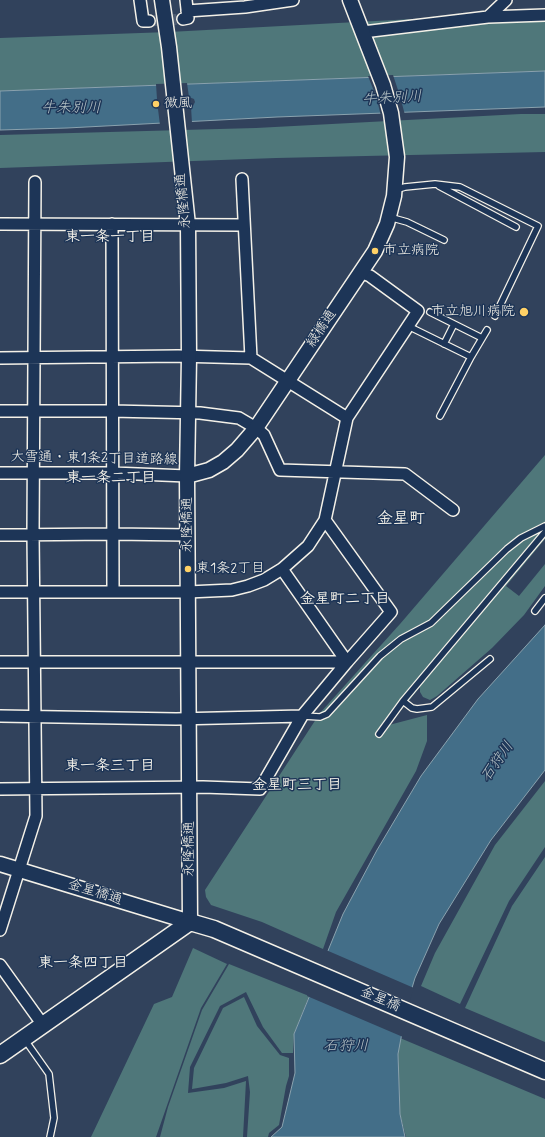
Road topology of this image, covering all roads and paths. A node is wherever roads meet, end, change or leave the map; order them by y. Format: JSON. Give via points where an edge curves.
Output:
{"nodes":[{"id":1,"x":140,"y":0,"type":"edge"},
{"id":2,"x":162,"y":0,"type":"edge"},
{"id":3,"x":293,"y":0,"type":"edge"},
{"id":4,"x":506,"y":0,"type":"edge"},
{"id":5,"x":353,"y":2,"type":"edge"},
{"id":6,"x":185,"y":10,"type":"tunnel mouth"},
{"id":7,"x":545,"y":15,"type":"edge"},
{"id":8,"x":488,"y":18,"type":"junction"},
{"id":9,"x":149,"y":21,"type":"dead end"},
{"id":10,"x":365,"y":38,"type":"junction"},
{"id":11,"x":242,"y":179,"type":"dead end"},
{"id":12,"x":35,"y":182,"type":"dead end"},
{"id":13,"x":435,"y":184,"type":"junction"},
{"id":14,"x":395,"y":190,"type":"junction"},
{"id":15,"x":389,"y":217,"type":"junction"},
{"id":16,"x":0,"y":224,"type":"edge"},
{"id":17,"x":34,"y":224,"type":"junction"},
{"id":18,"x":112,"y":224,"type":"junction"},
{"id":19,"x":188,"y":225,"type":"junction"},
{"id":20,"x":244,"y":225,"type":"junction"},
{"id":21,"x":516,"y":227,"type":"dead end"},
{"id":22,"x":444,"y":240,"type":"dead end"},
{"id":23,"x":360,"y":272,"type":"junction"},
{"id":24,"x":430,"y":312,"type":"dead end"},
{"id":25,"x":495,"y":316,"type":"dead end"},
{"id":26,"x":454,"y":324,"type":"junction"},
{"id":27,"x":408,"y":326,"type":"junction"},
{"id":28,"x":487,"y":330,"type":"dead end"},
{"id":29,"x":482,"y":338,"type":"junction"},
{"id":30,"x":444,"y":344,"type":"junction"},
{"id":31,"x":34,"y":357,"type":"junction"},
{"id":32,"x":112,"y":357,"type":"junction"},
{"id":33,"x":189,"y":357,"type":"junction"},
{"id":34,"x":471,"y":357,"type":"junction"},
{"id":35,"x":0,"y":358,"type":"edge"},
{"id":36,"x":251,"y":358,"type":"junction"},
{"id":37,"x":288,"y":381,"type":"junction"},
{"id":38,"x":112,"y":411,"type":"junction"},
{"id":39,"x":0,"y":412,"type":"edge"},
{"id":40,"x":33,"y":412,"type":"junction"},
{"id":41,"x":189,"y":413,"type":"junction"},
{"id":42,"x":440,"y":416,"type":"dead end"},
{"id":43,"x":347,"y":418,"type":"junction"},
{"id":44,"x":256,"y":428,"type":"junction"},
{"id":45,"x":0,"y":472,"type":"edge"},
{"id":46,"x":335,"y":472,"type":"junction"},
{"id":47,"x":34,"y":473,"type":"junction"},
{"id":48,"x":113,"y":473,"type":"junction"},
{"id":49,"x":187,"y":476,"type":"junction"},
{"id":50,"x":453,"y":510,"type":"dead end"},
{"id":51,"x":325,"y":520,"type":"junction"},
{"id":52,"x":545,"y":526,"type":"edge"},
{"id":53,"x":545,"y":532,"type":"edge"},
{"id":54,"x":33,"y":534,"type":"junction"},
{"id":55,"x":113,"y":534,"type":"junction"},
{"id":56,"x":0,"y":535,"type":"edge"},
{"id":57,"x":188,"y":535,"type":"junction"},
{"id":58,"x":282,"y":569,"type":"junction"},
{"id":59,"x":0,"y":592,"type":"edge"},
{"id":60,"x":34,"y":592,"type":"junction"},
{"id":61,"x":113,"y":592,"type":"junction"},
{"id":62,"x":188,"y":592,"type":"junction"},
{"id":63,"x":545,"y":598,"type":"edge"},
{"id":64,"x":535,"y":611,"type":"dead end"},
{"id":65,"x":490,"y":660,"type":"dead end"},
{"id":66,"x":35,"y":661,"type":"junction"},
{"id":67,"x":0,"y":662,"type":"edge"},
{"id":68,"x":188,"y":662,"type":"junction"},
{"id":69,"x":347,"y":662,"type":"junction"},
{"id":70,"x":403,"y":701,"type":"junction"},
{"id":71,"x":0,"y":716,"type":"edge"},
{"id":72,"x":35,"y":716,"type":"junction"},
{"id":73,"x":302,"y":716,"type":"junction"},
{"id":74,"x":189,"y":719,"type":"junction"},
{"id":75,"x":378,"y":734,"type":"dead end"},
{"id":76,"x":189,"y":788,"type":"junction"},
{"id":77,"x":0,"y":789,"type":"edge"},
{"id":78,"x":36,"y":789,"type":"junction"},
{"id":79,"x":0,"y":864,"type":"edge"},
{"id":80,"x":18,"y":870,"type":"junction"},
{"id":81,"x":190,"y":922,"type":"junction"},
{"id":82,"x":0,"y":930,"type":"edge"},
{"id":83,"x":0,"y":965,"type":"edge"},
{"id":84,"x":43,"y":1025,"type":"junction"},
{"id":85,"x":24,"y":1038,"type":"junction"},
{"id":86,"x":0,"y":1055,"type":"edge"},
{"id":87,"x":545,"y":1071,"type":"edge"},
{"id":88,"x":50,"y":1137,"type":"edge"}],
"edges":[{"from":1,"to":9,"type":"street","via":[[143,21]]},
{"from":2,"to":19,"type":"street","name":"永隆橋通"},
{"from":3,"to":6,"type":"street","via":[[245,7]]},
{"from":4,"to":8,"type":"street"},
{"from":5,"to":10,"type":"street"},
{"from":7,"to":8,"type":"street"},
{"from":8,"to":10,"type":"street"},
{"from":10,"to":14,"type":"street","name":"緑橋通","via":[[392,113],[397,157]]},
{"from":11,"to":20,"type":"street"},
{"from":12,"to":17,"type":"street"},
{"from":13,"to":14,"type":"lane"},
{"from":13,"to":21,"type":"lane"},
{"from":13,"to":25,"type":"lane","via":[[460,187],[538,226]]},
{"from":14,"to":15,"type":"street","name":"緑橋通"},
{"from":15,"to":22,"type":"lane","via":[[407,222]]},
{"from":15,"to":23,"type":"street","name":"緑橋通","via":[[375,251]]},
{"from":16,"to":17,"type":"street"},
{"from":17,"to":18,"type":"street"},
{"from":17,"to":31,"type":"street"},
{"from":18,"to":19,"type":"street"},
{"from":18,"to":32,"type":"street"},
{"from":19,"to":20,"type":"street"},
{"from":19,"to":33,"type":"street","name":"永隆橋通"},
{"from":20,"to":36,"type":"street"},
{"from":23,"to":27,"type":"street","via":[[370,276],[418,311]]},
{"from":23,"to":37,"type":"street","name":"緑橋通"},
{"from":24,"to":26,"type":"lane"},
{"from":26,"to":29,"type":"lane"},
{"from":26,"to":30,"type":"lane"},
{"from":27,"to":30,"type":"lane"},
{"from":27,"to":43,"type":"street"},
{"from":28,"to":29,"type":"lane"},
{"from":29,"to":34,"type":"lane"},
{"from":30,"to":34,"type":"lane"},
{"from":31,"to":32,"type":"street"},
{"from":31,"to":35,"type":"street"},
{"from":31,"to":40,"type":"street"},
{"from":32,"to":33,"type":"street"},
{"from":32,"to":38,"type":"street"},
{"from":33,"to":36,"type":"street"},
{"from":33,"to":41,"type":"street","name":"永隆橋通"},
{"from":34,"to":42,"type":"lane"},
{"from":36,"to":37,"type":"street"},
{"from":37,"to":43,"type":"street"},
{"from":37,"to":44,"type":"street","name":"緑橋通"},
{"from":38,"to":40,"type":"street"},
{"from":38,"to":41,"type":"street"},
{"from":38,"to":48,"type":"street"},
{"from":39,"to":40,"type":"street"},
{"from":40,"to":47,"type":"street"},
{"from":41,"to":44,"type":"street","via":[[239,418]]},
{"from":41,"to":49,"type":"street","name":"永隆橋通"},
{"from":43,"to":46,"type":"street"},
{"from":44,"to":46,"type":"street","via":[[264,435],[280,470]]},
{"from":44,"to":49,"type":"street","name":"緑橋通","via":[[237,450],[222,462],[209,470]]},
{"from":45,"to":47,"type":"street","name":"大雪通・東1条2丁目道路線"},
{"from":46,"to":50,"type":"street","via":[[405,474]]},
{"from":46,"to":51,"type":"street"},
{"from":47,"to":48,"type":"street","name":"大雪通・東1条2丁目道路線"},
{"from":47,"to":54,"type":"street"},
{"from":48,"to":49,"type":"street","name":"大雪通・東1条2丁目道路線"},
{"from":48,"to":55,"type":"street"},
{"from":49,"to":57,"type":"street","name":"永隆橋通"},
{"from":51,"to":58,"type":"street","via":[[308,546]]},
{"from":51,"to":69,"type":"street","via":[[391,612]]},
{"from":52,"to":73,"type":"lane","via":[[516,542],[431,623],[401,639],[380,656],[327,714],[320,717]]},
{"from":53,"to":70,"type":"lane"},
{"from":54,"to":55,"type":"street"},
{"from":54,"to":56,"type":"street"},
{"from":54,"to":60,"type":"street"},
{"from":55,"to":57,"type":"street"},
{"from":55,"to":61,"type":"street"},
{"from":57,"to":62,"type":"street","name":"永隆橋通"},
{"from":58,"to":62,"type":"street","via":[[264,580],[232,590]]},
{"from":58,"to":69,"type":"street"},
{"from":59,"to":60,"type":"street"},
{"from":60,"to":61,"type":"street"},
{"from":60,"to":66,"type":"street"},
{"from":61,"to":62,"type":"street"},
{"from":62,"to":68,"type":"street","name":"永隆橋通"},
{"from":63,"to":64,"type":"lane"},
{"from":65,"to":70,"type":"lane","via":[[432,707],[412,708]]},
{"from":66,"to":67,"type":"street"},
{"from":66,"to":68,"type":"street"},
{"from":66,"to":72,"type":"street"},
{"from":68,"to":69,"type":"street"},
{"from":68,"to":74,"type":"street","name":"永隆橋通"},
{"from":69,"to":73,"type":"street"},
{"from":70,"to":75,"type":"lane"},
{"from":71,"to":72,"type":"street"},
{"from":72,"to":74,"type":"street"},
{"from":72,"to":78,"type":"street"},
{"from":73,"to":74,"type":"street"},
{"from":73,"to":76,"type":"street","via":[[260,789]]},
{"from":74,"to":76,"type":"street","name":"永隆橋通"},
{"from":76,"to":78,"type":"street"},
{"from":76,"to":81,"type":"street","name":"永隆橋通"},
{"from":77,"to":78,"type":"street"},
{"from":78,"to":80,"type":"street","via":[[36,816]]},
{"from":79,"to":80,"type":"street","name":"金星橋通"},
{"from":80,"to":81,"type":"street","name":"金星橋通"},
{"from":80,"to":82,"type":"street"},
{"from":81,"to":84,"type":"main road"},
{"from":81,"to":87,"type":"main road","name":"金星橋","via":[[214,929]]},
{"from":83,"to":84,"type":"street"},
{"from":84,"to":85,"type":"main road"},
{"from":85,"to":86,"type":"main road"},
{"from":85,"to":88,"type":"lane","via":[[49,1074],[54,1118]]}]}
